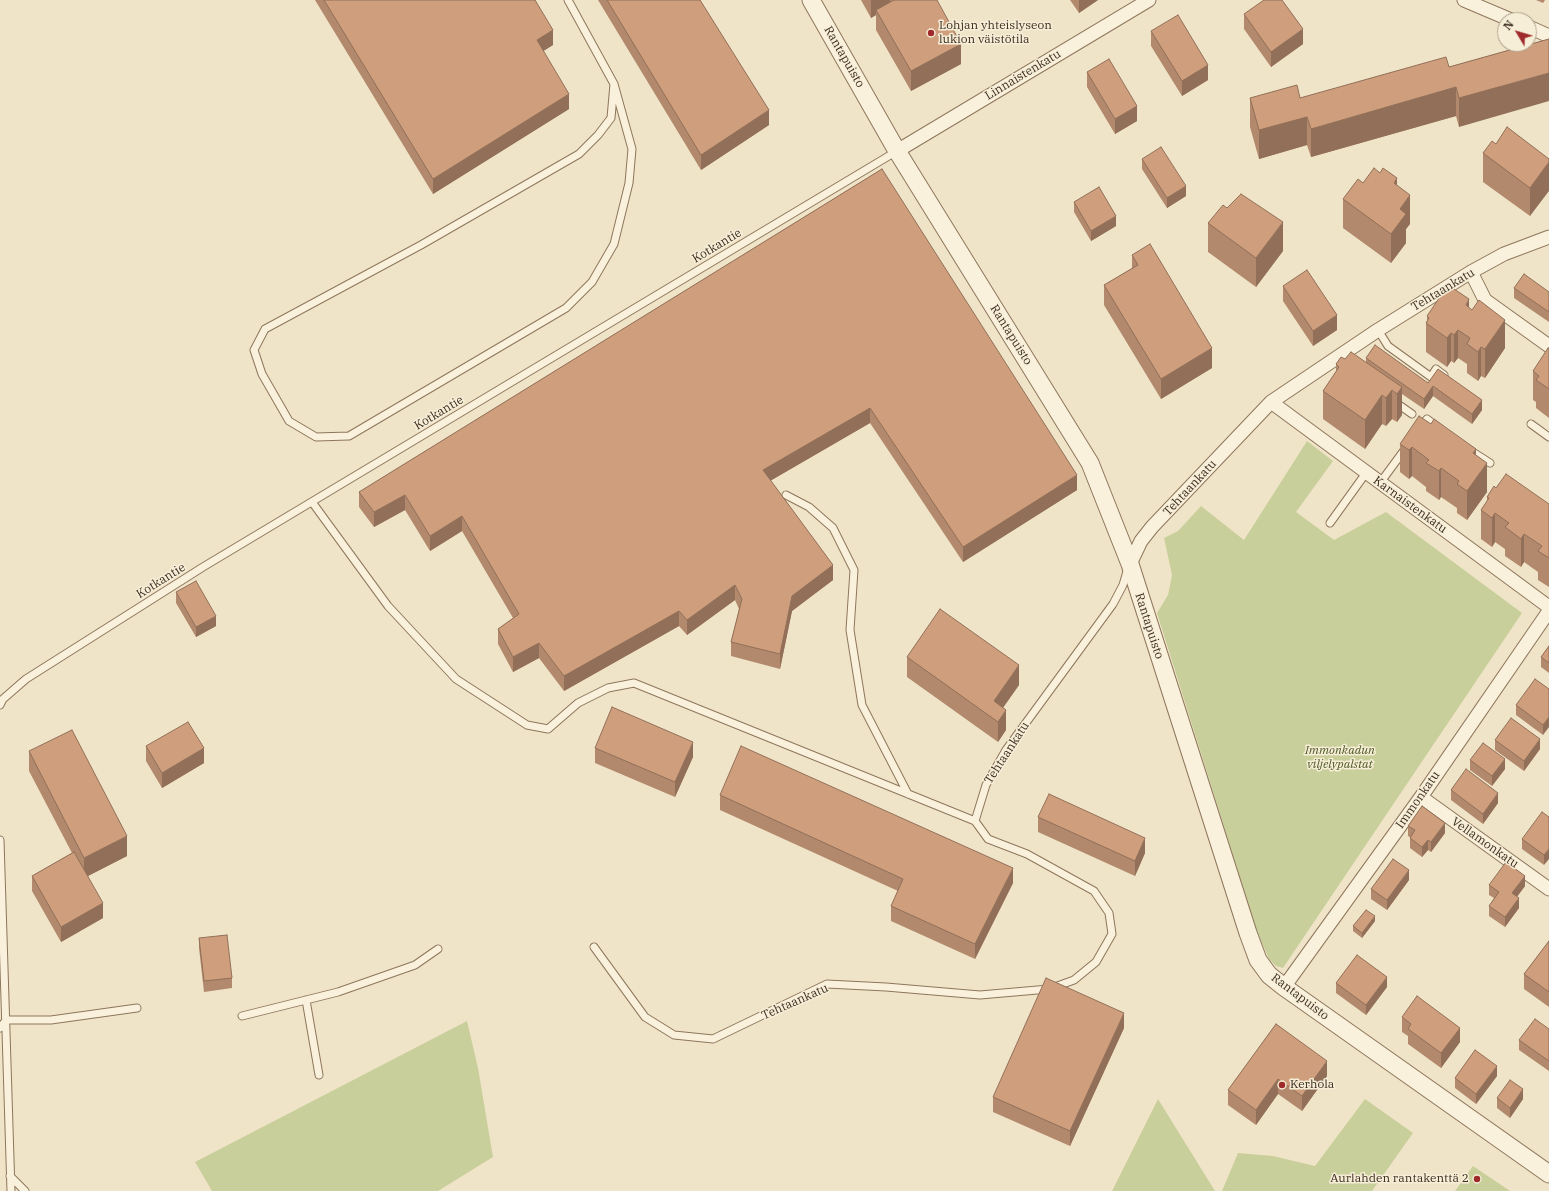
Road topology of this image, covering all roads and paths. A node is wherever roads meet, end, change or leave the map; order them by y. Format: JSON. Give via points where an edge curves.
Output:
{"nodes":[{"id":1,"x":568,"y":0,"type":"edge"},
{"id":2,"x":811,"y":0,"type":"edge"},
{"id":3,"x":1149,"y":0,"type":"edge"},
{"id":4,"x":1464,"y":0,"type":"edge"},
{"id":5,"x":1497,"y":14,"type":"edge"},
{"id":6,"x":1537,"y":31,"type":"edge"},
{"id":7,"x":1549,"y":36,"type":"edge"},
{"id":8,"x":614,"y":84,"type":"junction"},
{"id":9,"x":897,"y":151,"type":"junction"},
{"id":10,"x":1549,"y":237,"type":"edge"},
{"id":11,"x":1471,"y":272,"type":"junction"},
{"id":12,"x":1378,"y":330,"type":"junction"},
{"id":13,"x":1549,"y":346,"type":"edge"},
{"id":14,"x":1449,"y":378,"type":"edge"},
{"id":15,"x":1388,"y":397,"type":"edge"},
{"id":16,"x":1271,"y":402,"type":"junction"},
{"id":17,"x":1412,"y":414,"type":"dead end"},
{"id":18,"x":1531,"y":424,"type":"dead end"},
{"id":19,"x":1417,"y":432,"type":"edge"},
{"id":20,"x":1446,"y":432,"type":"edge"},
{"id":21,"x":1549,"y":437,"type":"edge"},
{"id":22,"x":1408,"y":445,"type":"edge"},
{"id":23,"x":1464,"y":446,"type":"edge"},
{"id":24,"x":1490,"y":463,"type":"dead end"},
{"id":25,"x":1366,"y":473,"type":"junction"},
{"id":26,"x":1380,"y":483,"type":"junction"},
{"id":27,"x":786,"y":495,"type":"dead end"},
{"id":28,"x":312,"y":502,"type":"junction"},
{"id":29,"x":1330,"y":523,"type":"dead end"},
{"id":30,"x":1130,"y":564,"type":"junction"},
{"id":31,"x":1549,"y":607,"type":"edge"},
{"id":32,"x":1549,"y":611,"type":"edge"},
{"id":33,"x":1,"y":702,"type":"edge"},
{"id":34,"x":908,"y":794,"type":"junction"},
{"id":35,"x":1421,"y":797,"type":"junction"},
{"id":36,"x":975,"y":821,"type":"junction"},
{"id":37,"x":0,"y":840,"type":"edge"},
{"id":38,"x":1549,"y":889,"type":"edge"},
{"id":39,"x":594,"y":947,"type":"dead end"},
{"id":40,"x":438,"y":949,"type":"dead end"},
{"id":41,"x":1284,"y":987,"type":"junction"},
{"id":42,"x":306,"y":1000,"type":"junction"},
{"id":43,"x":137,"y":1008,"type":"dead end"},
{"id":44,"x":242,"y":1016,"type":"dead end"},
{"id":45,"x":6,"y":1020,"type":"junction"},
{"id":46,"x":0,"y":1028,"type":"edge"},
{"id":47,"x":319,"y":1075,"type":"dead end"},
{"id":48,"x":1549,"y":1174,"type":"edge"},
{"id":49,"x":10,"y":1176,"type":"junction"},
{"id":50,"x":11,"y":1191,"type":"edge"},
{"id":51,"x":25,"y":1191,"type":"edge"}],
"edges":[{"from":1,"to":8,"type":"lane"},
{"from":2,"to":9,"type":"street","name":"Rantapuisto"},
{"from":3,"to":9,"type":"street","name":"Linnaistenkatu"},
{"from":4,"to":5,"type":"street"},
{"from":6,"to":7,"type":"street"},
{"from":8,"to":8,"type":"lane","via":[[611,118],[579,154],[421,245],[265,329],[254,350],[262,374],[289,421],[316,437],[349,436],[566,308],[592,282],[614,244],[629,183],[632,149]]},
{"from":9,"to":28,"type":"lane","name":"Kotkantie"},
{"from":9,"to":30,"type":"street","name":"Rantapuisto","via":[[1090,463]]},
{"from":10,"to":11,"type":"street","name":"Tehtaankatu","via":[[1504,254]]},
{"from":11,"to":12,"type":"street","name":"Tehtaankatu"},
{"from":11,"to":13,"type":"street","via":[[1485,300]]},
{"from":12,"to":14,"type":"lane","via":[[1388,346],[1431,377],[1436,369]]},
{"from":12,"to":16,"type":"street","name":"Tehtaankatu","via":[[1341,359]]},
{"from":15,"to":17,"type":"lane"},
{"from":16,"to":25,"type":"street","name":"Karnaistenkatu"},
{"from":16,"to":30,"type":"street","name":"Tehtaankatu","via":[[1152,527],[1141,541]]},
{"from":18,"to":21,"type":"lane"},
{"from":19,"to":20,"type":"lane","via":[[1427,419]]},
{"from":22,"to":26,"type":"lane"},
{"from":23,"to":24,"type":"lane"},
{"from":25,"to":26,"type":"street","name":"Karnaistenkatu"},
{"from":25,"to":29,"type":"lane"},
{"from":26,"to":31,"type":"street","name":"Karnaistenkatu"},
{"from":27,"to":34,"type":"lane","via":[[809,507],[833,528],[854,570],[850,630],[862,705]]},
{"from":28,"to":33,"type":"lane","name":"Kotkantie","via":[[203,567],[26,679]]},
{"from":28,"to":34,"type":"lane","via":[[388,606],[456,679],[527,725],[548,729],[578,703],[608,688],[634,683]]},
{"from":30,"to":36,"type":"lane","name":"Tehtaankatu","via":[[1123,586],[1113,604],[1006,750],[986,785]]},
{"from":30,"to":41,"type":"street","name":"Rantapuisto","via":[[1248,933],[1258,960],[1269,975]]},
{"from":32,"to":35,"type":"street","name":"Immonkatu"},
{"from":34,"to":36,"type":"lane"},
{"from":35,"to":38,"type":"street","name":"Vellamonkatu"},
{"from":35,"to":41,"type":"street","name":"Immonkatu"},
{"from":36,"to":39,"type":"lane","name":"Tehtaankatu","via":[[988,839],[1027,854],[1094,891],[1109,913],[1112,934],[1096,962],[1074,980],[1049,989],[980,995],[827,984],[713,1039],[674,1035],[646,1017]]},
{"from":37,"to":45,"type":"lane"},
{"from":40,"to":42,"type":"lane","via":[[414,965],[338,992]]},
{"from":41,"to":48,"type":"street","name":"Rantapuisto"},
{"from":42,"to":44,"type":"lane"},
{"from":42,"to":47,"type":"lane"},
{"from":43,"to":45,"type":"lane","via":[[51,1020]]},
{"from":45,"to":46,"type":"lane"},
{"from":45,"to":49,"type":"lane"},
{"from":49,"to":50,"type":"lane"},
{"from":49,"to":51,"type":"lane"}]}
